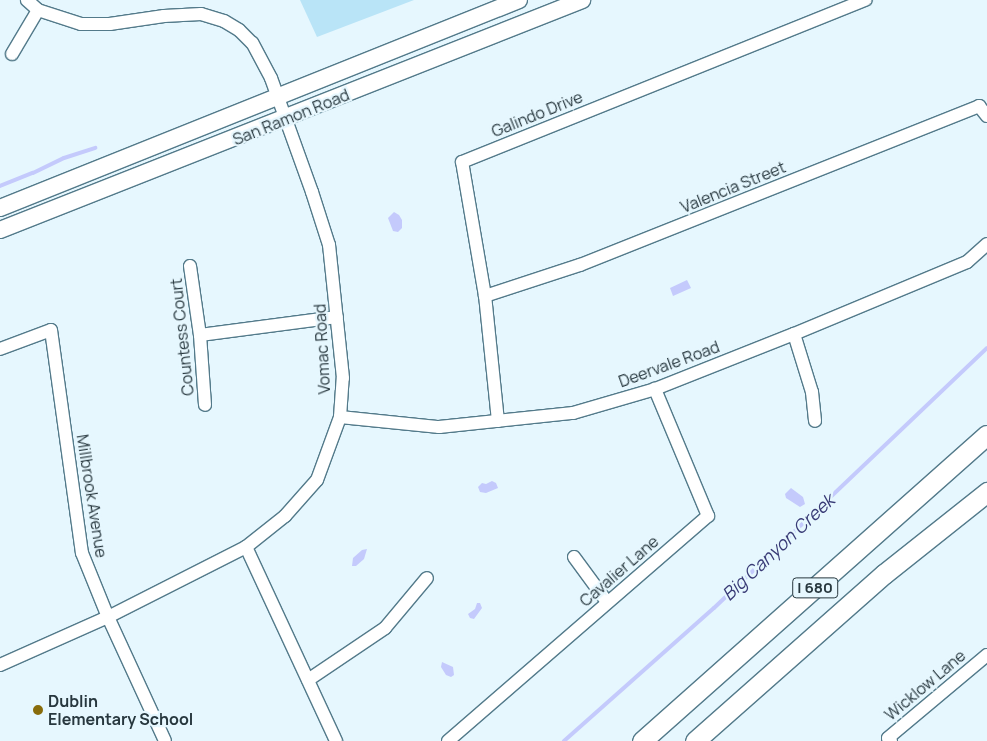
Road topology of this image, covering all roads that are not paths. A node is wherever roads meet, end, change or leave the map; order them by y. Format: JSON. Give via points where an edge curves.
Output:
{"nodes":[{"id":1,"x":27,"y":0,"type":"edge"},
{"id":2,"x":519,"y":0,"type":"edge"},
{"id":3,"x":582,"y":0,"type":"edge"},
{"id":4,"x":866,"y":0,"type":"edge"},
{"id":5,"x":38,"y":10,"type":"junction"},
{"id":6,"x":12,"y":54,"type":"dead end"},
{"id":7,"x":278,"y":96,"type":"junction"},
{"id":8,"x":987,"y":116,"type":"edge"},
{"id":9,"x":286,"y":119,"type":"junction"},
{"id":10,"x":0,"y":208,"type":"edge"},
{"id":11,"x":0,"y":230,"type":"edge"},
{"id":12,"x":987,"y":244,"type":"edge"},
{"id":13,"x":190,"y":266,"type":"dead end"},
{"id":14,"x":485,"y":296,"type":"junction"},
{"id":15,"x":337,"y":317,"type":"junction"},
{"id":16,"x":794,"y":334,"type":"junction"},
{"id":17,"x":200,"y":335,"type":"junction"},
{"id":18,"x":0,"y":349,"type":"edge"},
{"id":19,"x":655,"y":389,"type":"junction"},
{"id":20,"x":205,"y":406,"type":"dead end"},
{"id":21,"x":340,"y":418,"type":"junction"},
{"id":22,"x":498,"y":421,"type":"junction"},
{"id":23,"x":815,"y":421,"type":"dead end"},
{"id":24,"x":987,"y":435,"type":"edge"},
{"id":25,"x":987,"y":492,"type":"edge"},
{"id":26,"x":246,"y":547,"type":"junction"},
{"id":27,"x":574,"y":557,"type":"dead end"},
{"id":28,"x":427,"y":578,"type":"dead end"},
{"id":29,"x":607,"y":602,"type":"junction"},
{"id":30,"x":108,"y":617,"type":"junction"},
{"id":31,"x":987,"y":655,"type":"edge"},
{"id":32,"x":0,"y":665,"type":"edge"},
{"id":33,"x":308,"y":680,"type":"junction"},
{"id":34,"x":165,"y":741,"type":"edge"},
{"id":35,"x":336,"y":741,"type":"edge"},
{"id":36,"x":448,"y":741,"type":"edge"},
{"id":37,"x":642,"y":741,"type":"edge"},
{"id":38,"x":695,"y":741,"type":"edge"},
{"id":39,"x":891,"y":741,"type":"edge"}],
"edges":[{"from":1,"to":5,"type":"street"},
{"from":2,"to":7,"type":"main road","name":"San Ramon Road"},
{"from":3,"to":9,"type":"main road","name":"San Ramon Road"},
{"from":4,"to":14,"type":"street","name":"Galindo Drive","via":[[462,162]]},
{"from":5,"to":6,"type":"street"},
{"from":5,"to":7,"type":"street","name":"Vomac Road","via":[[81,24],[201,14],[224,21],[252,43]]},
{"from":7,"to":9,"type":"street","name":"Vomac Road"},
{"from":7,"to":10,"type":"main road","name":"San Ramon Road"},
{"from":8,"to":14,"type":"street","name":"Valencia Street","via":[[979,106],[580,265]]},
{"from":9,"to":11,"type":"main road","name":"San Ramon Road"},
{"from":9,"to":15,"type":"street","name":"Vomac Road","via":[[328,245]]},
{"from":12,"to":16,"type":"street","name":"Deervale Road","via":[[967,262]]},
{"from":13,"to":17,"type":"street","name":"Countess Court"},
{"from":14,"to":22,"type":"street","name":"Galindo Drive"},
{"from":15,"to":17,"type":"street"},
{"from":15,"to":21,"type":"street","name":"Vomac Road","via":[[343,378]]},
{"from":16,"to":19,"type":"street","name":"Deervale Road"},
{"from":16,"to":23,"type":"street","via":[[812,392]]},
{"from":17,"to":20,"type":"street","name":"Countess Court"},
{"from":18,"to":30,"type":"street","name":"Millbrook Avenue","via":[[51,330],[82,553]]},
{"from":19,"to":22,"type":"street","name":"Deervale Road","via":[[573,413]]},
{"from":19,"to":29,"type":"street","name":"Cavalier Lane","via":[[708,516]]},
{"from":21,"to":22,"type":"street","name":"Deervale Road","via":[[439,427]]},
{"from":21,"to":26,"type":"street","name":"Vomac Road","via":[[316,480],[285,516]]},
{"from":24,"to":37,"type":"highway","number":"I 680"},
{"from":25,"to":38,"type":"highway","number":"I 680","via":[[884,574]]},
{"from":26,"to":30,"type":"street","name":"Vomac Road"},
{"from":26,"to":33,"type":"street"},
{"from":27,"to":29,"type":"street"},
{"from":28,"to":33,"type":"street","via":[[385,628]]},
{"from":29,"to":36,"type":"street","name":"Cavalier Lane"},
{"from":30,"to":32,"type":"street","name":"Vomac Road"},
{"from":30,"to":34,"type":"street","name":"Millbrook Avenue"},
{"from":31,"to":39,"type":"street","name":"Wicklow Lane","via":[[888,738]]},
{"from":33,"to":35,"type":"street"}]}
